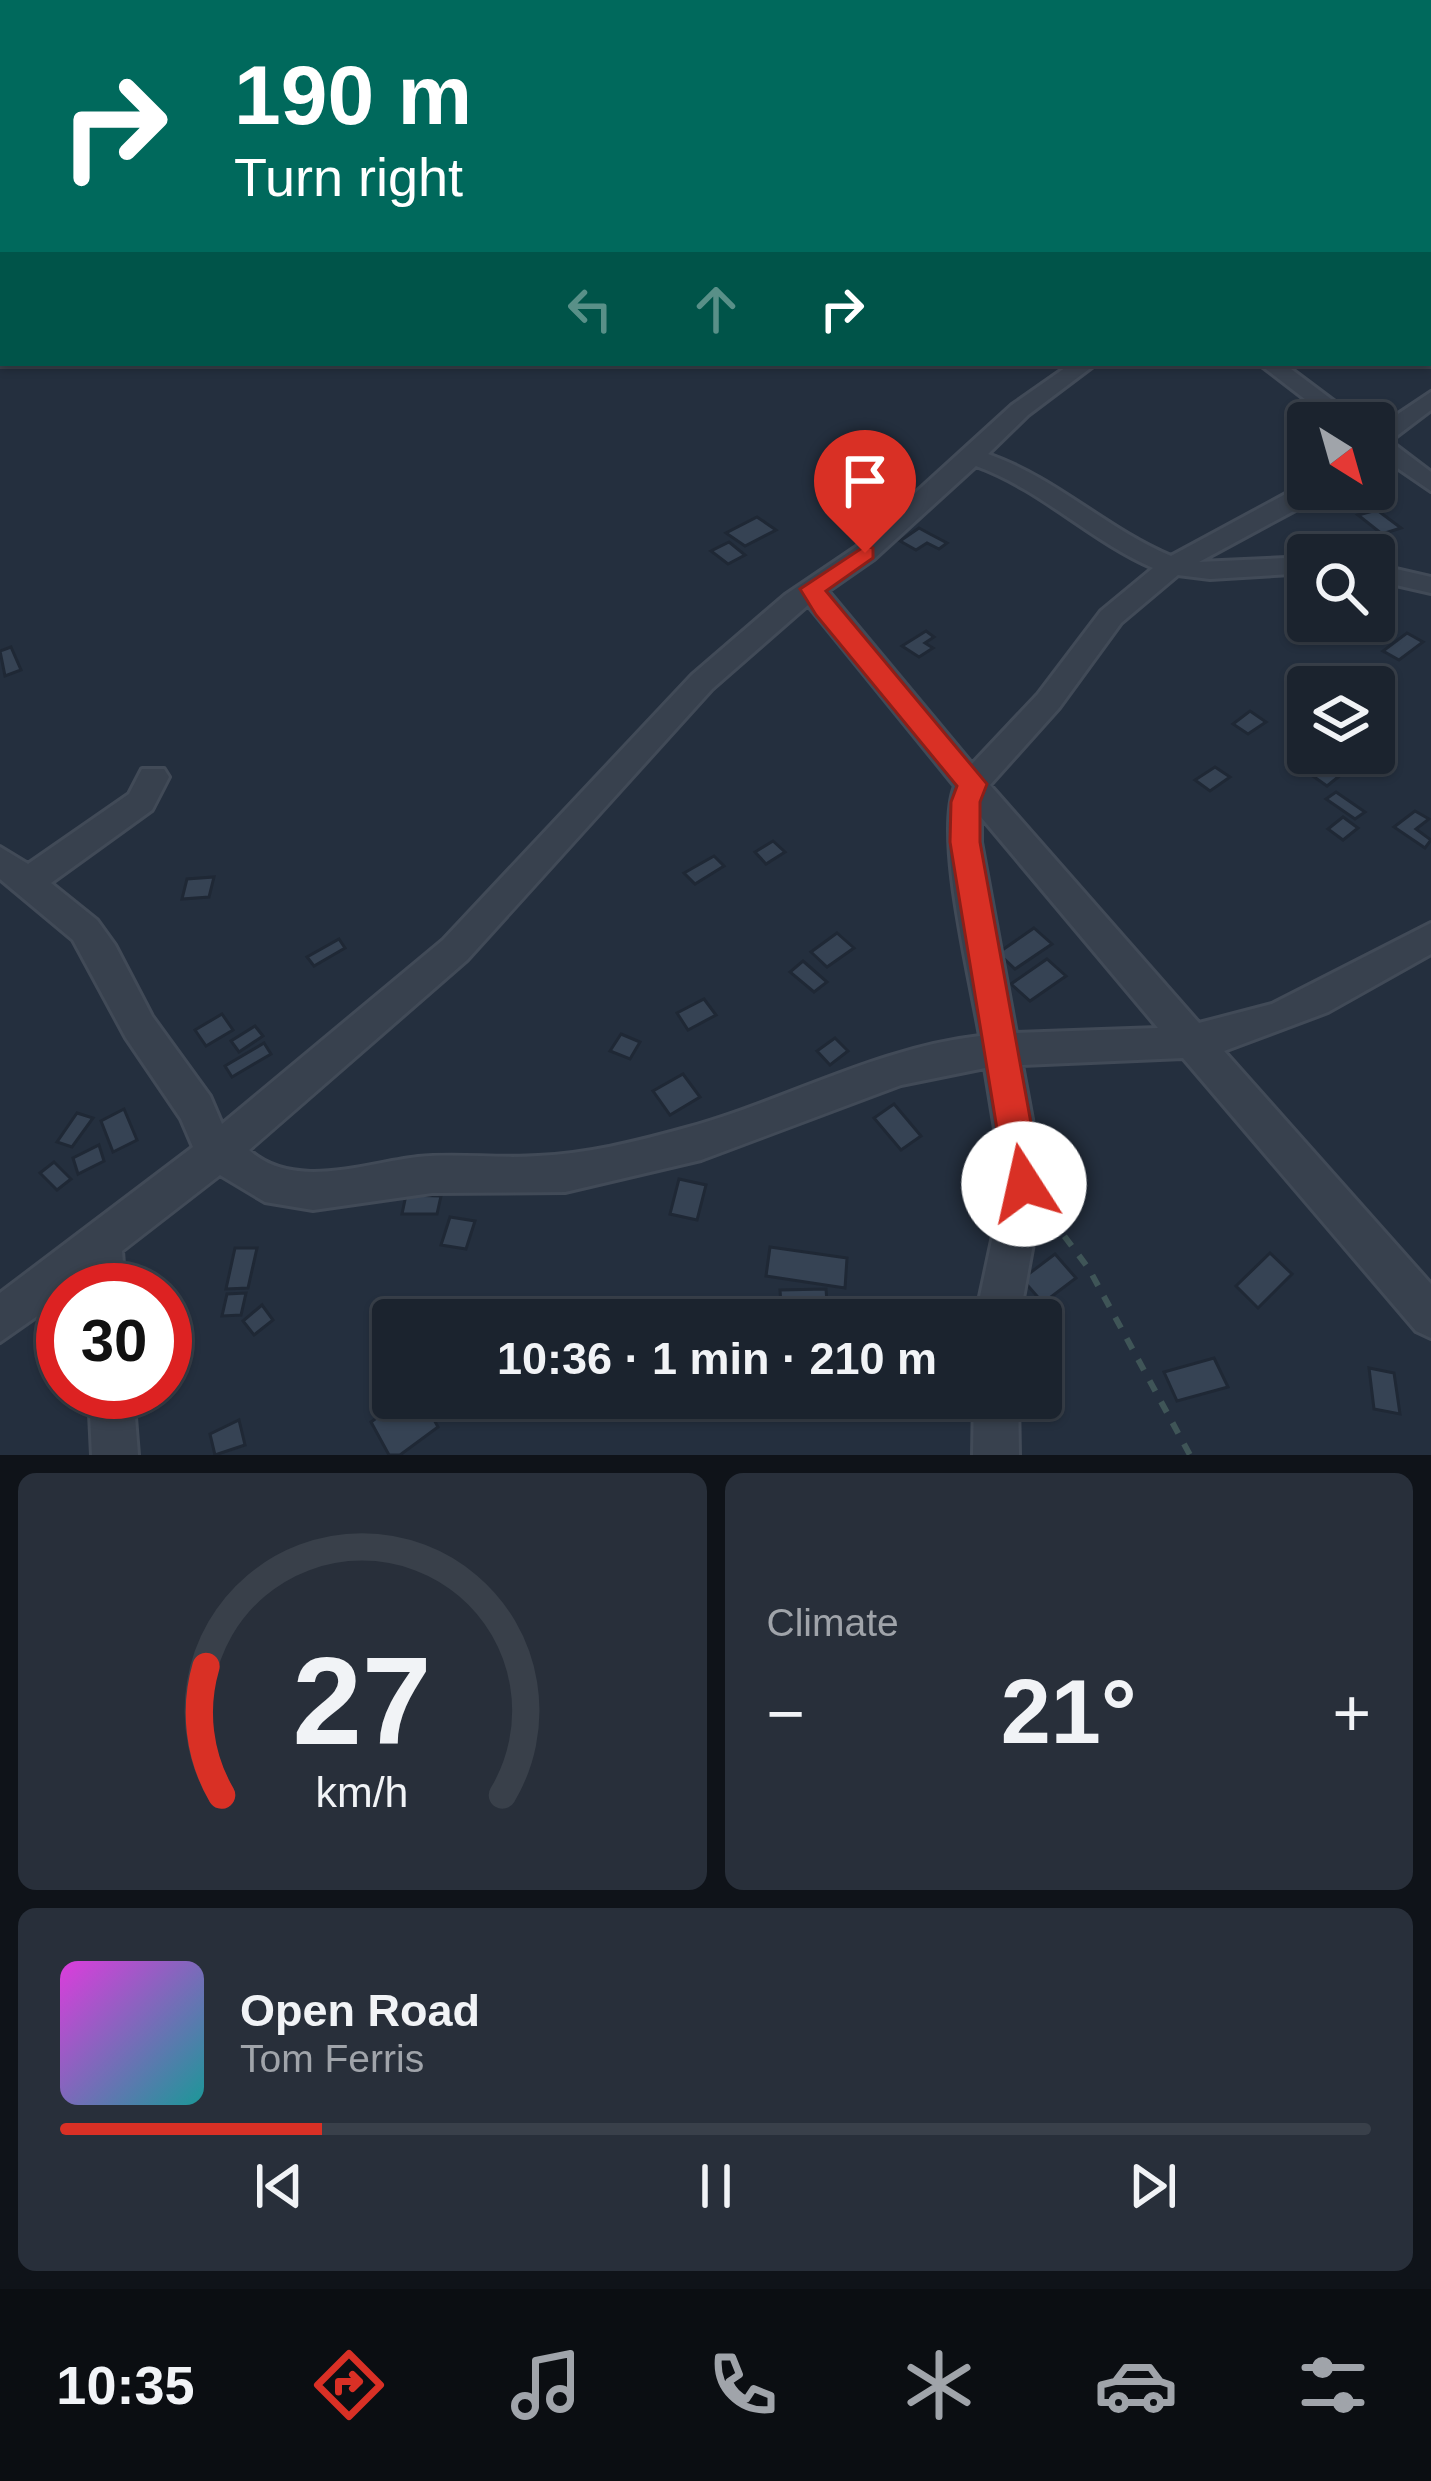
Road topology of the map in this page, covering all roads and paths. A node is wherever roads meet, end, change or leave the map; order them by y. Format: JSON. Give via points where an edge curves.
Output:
{"nodes":[{"id":1,"x":1082,"y":366,"type":"edge"},
{"id":2,"x":1273,"y":366,"type":"edge"},
{"id":3,"x":1431,"y":399,"type":"edge"},
{"id":4,"x":1322,"y":402,"type":"edge"},
{"id":5,"x":1395,"y":426,"type":"edge"},
{"id":6,"x":974,"y":457,"type":"junction"},
{"id":7,"x":1395,"y":457,"type":"edge"},
{"id":8,"x":1431,"y":484,"type":"edge"},
{"id":9,"x":1287,"y":506,"type":"edge"},
{"id":10,"x":1287,"y":565,"type":"edge"},
{"id":11,"x":1173,"y":566,"type":"junction"},
{"id":12,"x":1395,"y":577,"type":"edge"},
{"id":13,"x":1431,"y":585,"type":"edge"},
{"id":14,"x":813,"y":589,"type":"junction"},
{"id":15,"x":153,"y":777,"type":"dead end"},
{"id":16,"x":972,"y":784,"type":"junction"},
{"id":17,"x":13,"y":872,"type":"edge"},
{"id":18,"x":1431,"y":937,"type":"edge"},
{"id":19,"x":1192,"y":1041,"type":"junction"},
{"id":20,"x":1000,"y":1049,"type":"junction"},
{"id":21,"x":218,"y":1152,"type":"junction"},
{"id":22,"x":1024,"y":1184,"type":"junction"},
{"id":23,"x":100,"y":1241,"type":"junction"},
{"id":24,"x":102,"y":1263,"type":"edge"},
{"id":25,"x":1001,"y":1299,"type":"edge"},
{"id":26,"x":1431,"y":1316,"type":"edge"},
{"id":27,"x":0,"y":1320,"type":"edge"},
{"id":28,"x":113,"y":1419,"type":"edge"},
{"id":29,"x":996,"y":1419,"type":"edge"},
{"id":30,"x":115,"y":1455,"type":"edge"},
{"id":31,"x":996,"y":1455,"type":"edge"},
{"id":32,"x":1190,"y":1455,"type":"edge"}],
"edges":[{"from":1,"to":6,"type":"street","via":[[1020,410]]},
{"from":2,"to":4,"type":"street"},
{"from":3,"to":5,"type":"street"},
{"from":6,"to":11,"type":"street","via":[[1027,477]]},
{"from":6,"to":14,"type":"street"},
{"from":7,"to":8,"type":"street"},
{"from":9,"to":11,"type":"street"},
{"from":10,"to":11,"type":"street"},
{"from":11,"to":16,"type":"street","via":[[1091,639],[1056,693]]},
{"from":12,"to":13,"type":"street"},
{"from":14,"to":16,"type":"street"},
{"from":14,"to":21,"type":"street","via":[[702,682],[455,950]]},
{"from":15,"to":17,"type":"street","via":[[128,813]]},
{"from":16,"to":19,"type":"street"},
{"from":16,"to":20,"type":"street","via":[[965,842]]},
{"from":17,"to":21,"type":"street","via":[[85,929]]},
{"from":18,"to":19,"type":"street","via":[[1282,1017]]},
{"from":19,"to":20,"type":"street"},
{"from":19,"to":26,"type":"street"},
{"from":20,"to":21,"type":"street","via":[[925,1061],[719,1137],[551,1174],[415,1176],[297,1191],[237,1169]]},
{"from":20,"to":22,"type":"street"},
{"from":21,"to":23,"type":"street"},
{"from":22,"to":25,"type":"street"},
{"from":22,"to":32,"type":"path","via":[[1089,1269]]},
{"from":23,"to":24,"type":"street"},
{"from":23,"to":27,"type":"street"},
{"from":28,"to":30,"type":"street"},
{"from":29,"to":31,"type":"street"}]}
